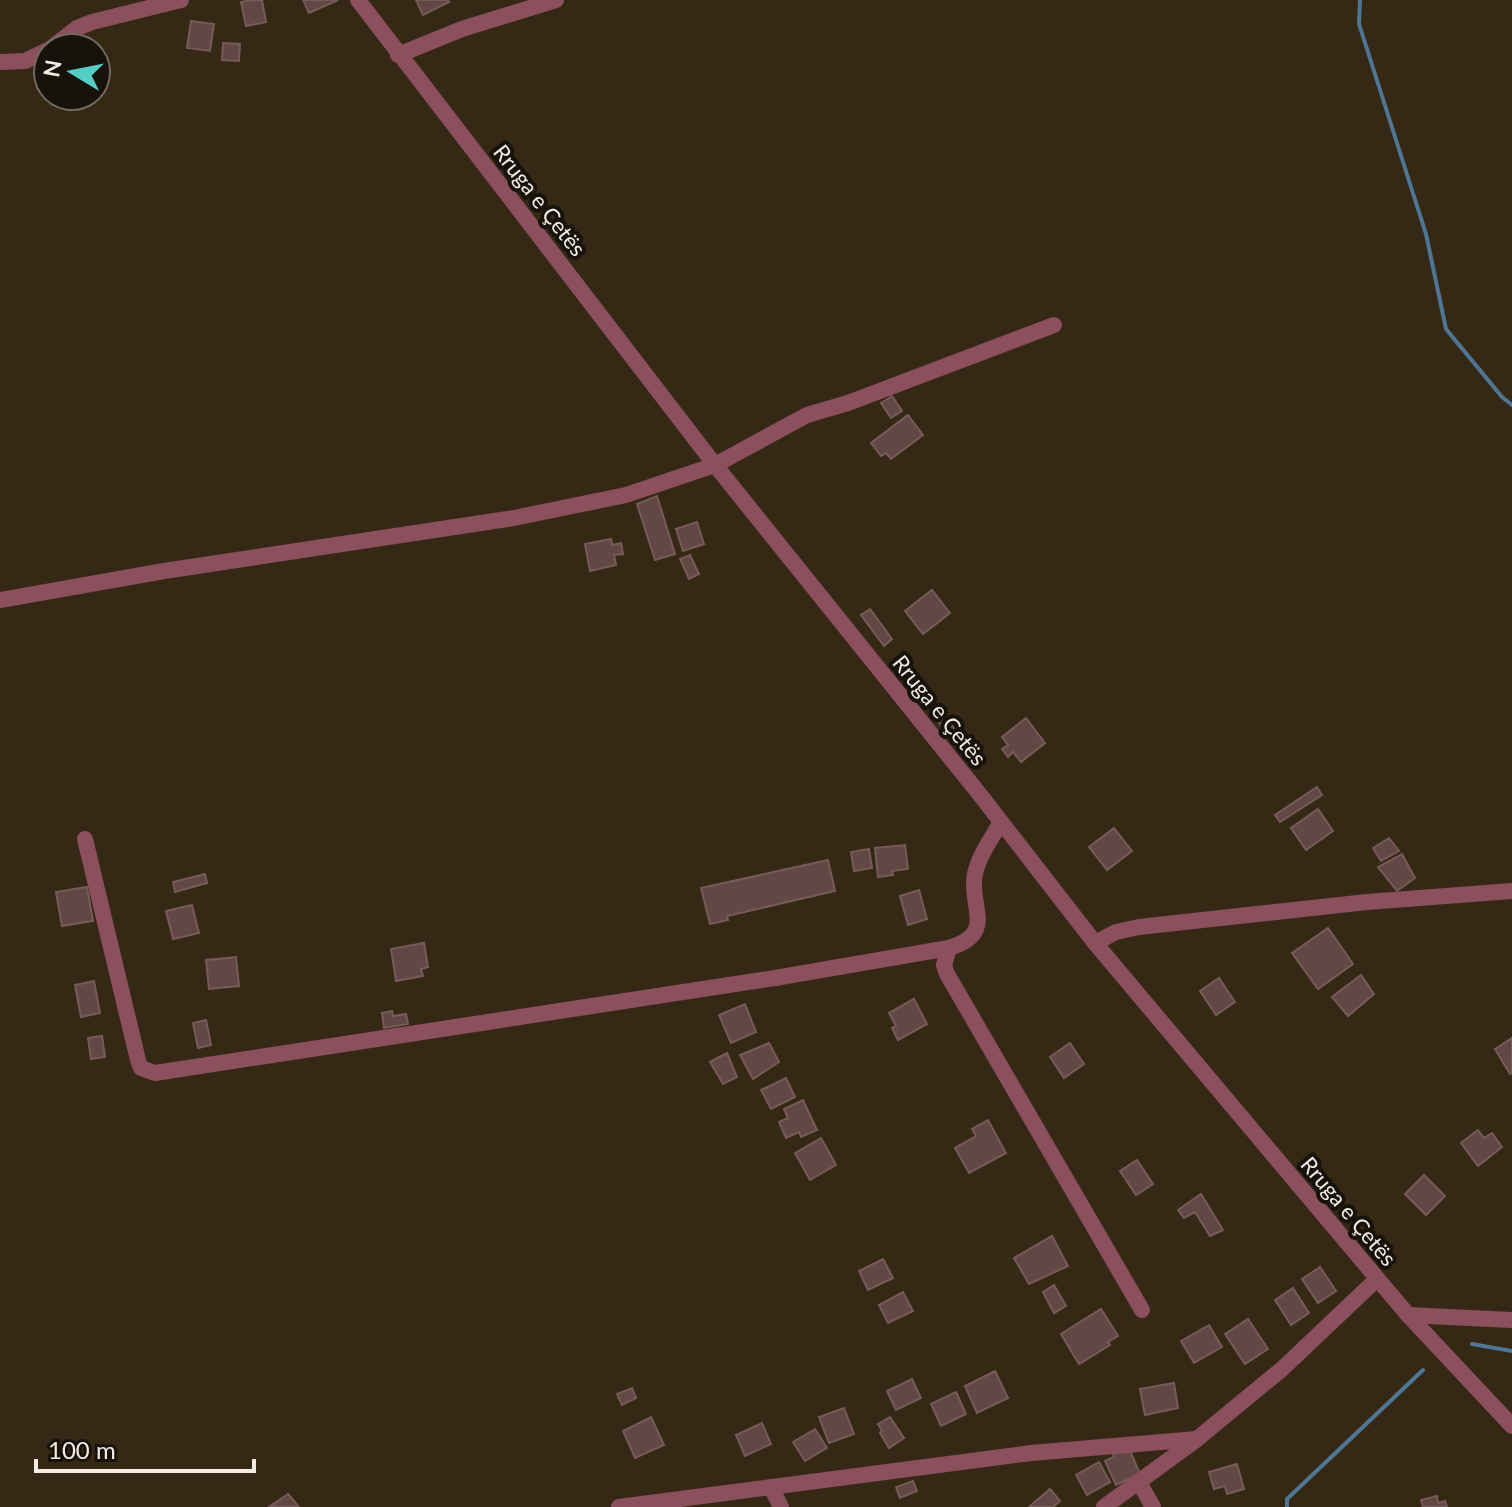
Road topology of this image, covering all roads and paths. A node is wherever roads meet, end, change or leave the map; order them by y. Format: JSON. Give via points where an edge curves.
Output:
{"nodes":[{"id":1,"x":181,"y":0,"type":"edge"},
{"id":2,"x":358,"y":0,"type":"edge"},
{"id":3,"x":556,"y":0,"type":"edge"},
{"id":4,"x":72,"y":32,"type":"edge"},
{"id":5,"x":398,"y":55,"type":"junction"},
{"id":6,"x":32,"y":58,"type":"edge"},
{"id":7,"x":0,"y":62,"type":"edge"},
{"id":8,"x":1054,"y":325,"type":"dead end"},
{"id":9,"x":715,"y":465,"type":"junction"},
{"id":10,"x":0,"y":600,"type":"edge"},
{"id":11,"x":1001,"y":822,"type":"junction"},
{"id":12,"x":85,"y":839,"type":"dead end"},
{"id":13,"x":1512,"y":891,"type":"edge"},
{"id":14,"x":1095,"y":943,"type":"junction"},
{"id":15,"x":949,"y":948,"type":"junction"},
{"id":16,"x":1377,"y":1279,"type":"junction"},
{"id":17,"x":1142,"y":1310,"type":"dead end"},
{"id":18,"x":1408,"y":1315,"type":"junction"},
{"id":19,"x":1512,"y":1320,"type":"edge"},
{"id":20,"x":1512,"y":1426,"type":"edge"},
{"id":21,"x":1197,"y":1439,"type":"junction"},
{"id":22,"x":1139,"y":1482,"type":"junction"},
{"id":23,"x":771,"y":1487,"type":"junction"},
{"id":24,"x":619,"y":1507,"type":"edge"},
{"id":25,"x":781,"y":1507,"type":"edge"},
{"id":26,"x":1104,"y":1507,"type":"edge"},
{"id":27,"x":1153,"y":1507,"type":"edge"}],
"edges":[{"from":1,"to":4,"type":"street"},
{"from":2,"to":5,"type":"street","name":"Rruga e Çetës"},
{"from":3,"to":5,"type":"street"},
{"from":5,"to":9,"type":"street","name":"Rruga e Çetës"},
{"from":6,"to":7,"type":"street"},
{"from":8,"to":9,"type":"street","via":[[807,415]]},
{"from":9,"to":10,"type":"street","via":[[626,495],[514,518]]},
{"from":9,"to":11,"type":"street","name":"Rruga e Çetës"},
{"from":11,"to":14,"type":"street","name":"Rruga e Çetës"},
{"from":11,"to":15,"type":"street","via":[[975,872],[980,919],[976,930]]},
{"from":12,"to":15,"type":"street","via":[[138,1060],[141,1068],[155,1073]]},
{"from":13,"to":14,"type":"street","via":[[1139,927]]},
{"from":14,"to":16,"type":"street","name":"Rruga e Çetës"},
{"from":15,"to":17,"type":"street","via":[[947,974]]},
{"from":16,"to":18,"type":"street","name":"Rruga e Çetës"},
{"from":16,"to":21,"type":"street","via":[[1282,1369]]},
{"from":18,"to":19,"type":"street"},
{"from":18,"to":20,"type":"street","name":"Rruga e Çetës"},
{"from":21,"to":22,"type":"street"},
{"from":21,"to":23,"type":"street","via":[[1031,1453]]},
{"from":22,"to":26,"type":"street"},
{"from":22,"to":27,"type":"street"},
{"from":23,"to":24,"type":"street"},
{"from":23,"to":25,"type":"street"}]}
